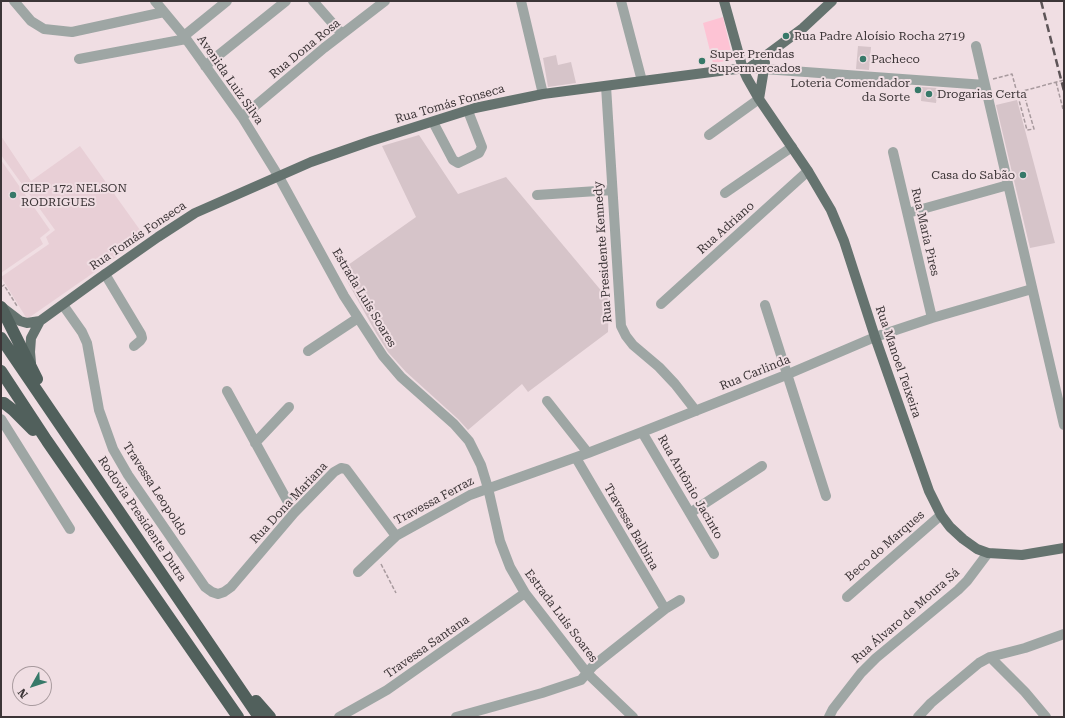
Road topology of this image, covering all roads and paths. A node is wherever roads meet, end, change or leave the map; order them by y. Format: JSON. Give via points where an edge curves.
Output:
{"nodes":[{"id":1,"x":14,"y":1,"type":"edge"},
{"id":2,"x":155,"y":1,"type":"edge"},
{"id":3,"x":227,"y":1,"type":"edge"},
{"id":4,"x":286,"y":1,"type":"edge"},
{"id":5,"x":313,"y":1,"type":"edge"},
{"id":6,"x":385,"y":1,"type":"edge"},
{"id":7,"x":522,"y":1,"type":"edge"},
{"id":8,"x":621,"y":1,"type":"edge"},
{"id":9,"x":724,"y":1,"type":"edge"},
{"id":10,"x":831,"y":1,"type":"edge"},
{"id":11,"x":164,"y":12,"type":"junction"},
{"id":12,"x":342,"y":34,"type":"junction"},
{"id":13,"x":185,"y":37,"type":"junction"},
{"id":14,"x":976,"y":46,"type":"dead end"},
{"id":15,"x":766,"y":57,"type":"junction"},
{"id":16,"x":79,"y":60,"type":"dead end"},
{"id":17,"x":205,"y":66,"type":"junction"},
{"id":18,"x":746,"y":68,"type":"junction"},
{"id":19,"x":764,"y":68,"type":"junction"},
{"id":20,"x":1064,"y":80,"type":"edge"},
{"id":21,"x":642,"y":81,"type":"junction"},
{"id":22,"x":985,"y":83,"type":"junction"},
{"id":23,"x":1056,"y":83,"type":"junction"},
{"id":24,"x":606,"y":86,"type":"junction"},
{"id":25,"x":543,"y":94,"type":"junction"},
{"id":26,"x":759,"y":99,"type":"junction"},
{"id":27,"x":1063,"y":109,"type":"edge"},
{"id":28,"x":468,"y":111,"type":"junction"},
{"id":29,"x":242,"y":117,"type":"junction"},
{"id":30,"x":433,"y":122,"type":"junction"},
{"id":31,"x":708,"y":135,"type":"dead end"},
{"id":32,"x":792,"y":147,"type":"junction"},
{"id":33,"x":893,"y":152,"type":"dead end"},
{"id":34,"x":808,"y":171,"type":"junction"},
{"id":35,"x":279,"y":177,"type":"junction"},
{"id":36,"x":1008,"y":185,"type":"junction"},
{"id":37,"x":612,"y":190,"type":"junction"},
{"id":38,"x":725,"y":193,"type":"dead end"},
{"id":39,"x":537,"y":195,"type":"dead end"},
{"id":40,"x":908,"y":213,"type":"junction"},
{"id":41,"x":105,"y":274,"type":"junction"},
{"id":42,"x":1,"y":287,"type":"edge"},
{"id":43,"x":1032,"y":289,"type":"junction"},
{"id":44,"x":661,"y":304,"type":"dead end"},
{"id":45,"x":63,"y":305,"type":"junction"},
{"id":46,"x":765,"y":305,"type":"dead end"},
{"id":47,"x":1,"y":307,"type":"edge"},
{"id":48,"x":21,"y":312,"type":"dead end"},
{"id":49,"x":358,"y":318,"type":"junction"},
{"id":50,"x":932,"y":318,"type":"junction"},
{"id":51,"x":40,"y":321,"type":"junction"},
{"id":52,"x":875,"y":337,"type":"junction"},
{"id":53,"x":1,"y":338,"type":"edge"},
{"id":54,"x":134,"y":346,"type":"dead end"},
{"id":55,"x":308,"y":352,"type":"dead end"},
{"id":56,"x":32,"y":369,"type":"junction"},
{"id":57,"x":1,"y":371,"type":"edge"},
{"id":58,"x":786,"y":375,"type":"junction"},
{"id":59,"x":227,"y":391,"type":"dead end"},
{"id":60,"x":547,"y":401,"type":"dead end"},
{"id":61,"x":1,"y":403,"type":"edge"},
{"id":62,"x":289,"y":407,"type":"dead end"},
{"id":63,"x":696,"y":411,"type":"junction"},
{"id":64,"x":1,"y":419,"type":"edge"},
{"id":65,"x":1064,"y":425,"type":"edge"},
{"id":66,"x":64,"y":430,"type":"junction"},
{"id":67,"x":642,"y":432,"type":"junction"},
{"id":68,"x":47,"y":441,"type":"junction"},
{"id":69,"x":255,"y":443,"type":"junction"},
{"id":70,"x":588,"y":453,"type":"junction"},
{"id":71,"x":576,"y":458,"type":"junction"},
{"id":72,"x":762,"y":466,"type":"dead end"},
{"id":73,"x":488,"y":488,"type":"junction"},
{"id":74,"x":826,"y":496,"type":"dead end"},
{"id":75,"x":294,"y":513,"type":"junction"},
{"id":76,"x":690,"y":513,"type":"junction"},
{"id":77,"x":941,"y":515,"type":"junction"},
{"id":78,"x":70,"y":528,"type":"dead end"},
{"id":79,"x":396,"y":536,"type":"junction"},
{"id":80,"x":1064,"y":548,"type":"edge"},
{"id":81,"x":714,"y":554,"type":"dead end"},
{"id":82,"x":988,"y":554,"type":"junction"},
{"id":83,"x":376,"y":555,"type":"junction"},
{"id":84,"x":358,"y":572,"type":"dead end"},
{"id":85,"x":230,"y":587,"type":"joint"},
{"id":86,"x":396,"y":592,"type":"dead end"},
{"id":87,"x":525,"y":593,"type":"junction"},
{"id":88,"x":847,"y":597,"type":"dead end"},
{"id":89,"x":680,"y":600,"type":"dead end"},
{"id":90,"x":665,"y":609,"type":"junction"},
{"id":91,"x":1064,"y":634,"type":"edge"},
{"id":92,"x":193,"y":652,"type":"junction"},
{"id":93,"x":990,"y":657,"type":"junction"},
{"id":94,"x":227,"y":670,"type":"junction"},
{"id":95,"x":587,"y":673,"type":"junction"},
{"id":96,"x":339,"y":716,"type":"edge"},
{"id":97,"x":232,"y":717,"type":"edge"},
{"id":98,"x":238,"y":717,"type":"edge"},
{"id":99,"x":259,"y":717,"type":"edge"},
{"id":100,"x":270,"y":717,"type":"edge"},
{"id":101,"x":456,"y":717,"type":"edge"},
{"id":102,"x":633,"y":717,"type":"edge"},
{"id":103,"x":829,"y":717,"type":"edge"},
{"id":104,"x":918,"y":717,"type":"edge"},
{"id":105,"x":1046,"y":717,"type":"edge"}],
"edges":[{"from":1,"to":11,"type":"street","via":[[30,21],[44,29],[72,32]]},
{"from":2,"to":11,"type":"street","name":"Avenida Luiz Silva"},
{"from":3,"to":13,"type":"street"},
{"from":4,"to":17,"type":"street"},
{"from":5,"to":12,"type":"street"},
{"from":6,"to":12,"type":"street","name":"Rua Dona Rosa"},
{"from":7,"to":25,"type":"street"},
{"from":8,"to":21,"type":"street"},
{"from":9,"to":18,"type":"main road","name":"Rua Manoel Teixeira"},
{"from":10,"to":15,"type":"main road","via":[[803,28]]},
{"from":11,"to":13,"type":"street","name":"Avenida Luiz Silva"},
{"from":12,"to":29,"type":"street","name":"Rua Dona Rosa"},
{"from":13,"to":16,"type":"street"},
{"from":13,"to":17,"type":"street","name":"Avenida Luiz Silva"},
{"from":14,"to":22,"type":"street"},
{"from":15,"to":18,"type":"main road"},
{"from":15,"to":19,"type":"main road"},
{"from":17,"to":29,"type":"street","name":"Avenida Luiz Silva"},
{"from":18,"to":19,"type":"main road","name":"Rua Tomás Fonseca"},
{"from":18,"to":21,"type":"main road","name":"Rua Tomás Fonseca"},
{"from":18,"to":26,"type":"main road","name":"Rua Manoel Teixeira"},
{"from":19,"to":22,"type":"street","name":"Rua Tomás Fonseca"},
{"from":19,"to":26,"type":"main road"},
{"from":20,"to":23,"type":"path"},
{"from":21,"to":24,"type":"main road","name":"Rua Tomás Fonseca"},
{"from":22,"to":23,"type":"path","via":[[1012,74],[1027,130],[1034,128],[1023,91]]},
{"from":22,"to":36,"type":"street"},
{"from":23,"to":27,"type":"path"},
{"from":24,"to":25,"type":"main road","name":"Rua Tomás Fonseca"},
{"from":24,"to":37,"type":"street","name":"Rua Presidente Kennedy"},
{"from":25,"to":28,"type":"main road","name":"Rua Tomás Fonseca"},
{"from":26,"to":31,"type":"street"},
{"from":26,"to":32,"type":"main road","name":"Rua Manoel Teixeira"},
{"from":28,"to":30,"type":"main road","name":"Rua Tomás Fonseca"},
{"from":28,"to":30,"type":"street","via":[[482,146],[479,153],[458,163],[453,160]]},
{"from":29,"to":35,"type":"street","name":"Avenida Luiz Silva"},
{"from":30,"to":35,"type":"main road","name":"Rua Tomás Fonseca","via":[[319,159]]},
{"from":32,"to":34,"type":"main road","name":"Rua Manoel Teixeira"},
{"from":32,"to":38,"type":"street"},
{"from":33,"to":40,"type":"street","name":"Rua Maria Pires"},
{"from":34,"to":44,"type":"street","name":"Rua Adriano"},
{"from":34,"to":52,"type":"main road","name":"Rua Manoel Teixeira","via":[[831,210],[844,241]]},
{"from":35,"to":41,"type":"main road","name":"Rua Tomás Fonseca","via":[[195,213]]},
{"from":35,"to":49,"type":"street","name":"Estrada Luís Soares"},
{"from":36,"to":40,"type":"street"},
{"from":36,"to":43,"type":"street"},
{"from":37,"to":39,"type":"street"},
{"from":37,"to":63,"type":"street","name":"Rua Presidente Kennedy","via":[[621,326],[633,345],[659,367]]},
{"from":40,"to":50,"type":"street","name":"Rua Maria Pires"},
{"from":41,"to":45,"type":"main road","name":"Rua Tomás Fonseca"},
{"from":41,"to":54,"type":"street","via":[[141,334],[140,342]]},
{"from":42,"to":48,"type":"path","via":[[4,285]]},
{"from":43,"to":50,"type":"street","name":"Rua Carlinda"},
{"from":43,"to":65,"type":"street"},
{"from":45,"to":51,"type":"main road","name":"Rua Tomás Fonseca"},
{"from":45,"to":85,"type":"street","name":"Travessa Leopoldo","via":[[74,318],[84,337],[99,410],[113,449],[128,475],[206,587],[218,594]]},
{"from":46,"to":58,"type":"street"},
{"from":47,"to":51,"type":"main road","via":[[20,321]]},
{"from":47,"to":56,"type":"highway"},
{"from":49,"to":55,"type":"street"},
{"from":49,"to":73,"type":"street","name":"Estrada Luís Soares","via":[[383,356],[401,377],[454,424],[469,441],[481,465]]},
{"from":50,"to":52,"type":"street","name":"Rua Carlinda"},
{"from":51,"to":56,"type":"main road","via":[[30,344]]},
{"from":52,"to":58,"type":"street","name":"Rua Carlinda"},
{"from":52,"to":77,"type":"main road","name":"Rua Manoel Teixeira","via":[[929,491]]},
{"from":53,"to":66,"type":"highway","name":"Rodovia Presidente Dutra"},
{"from":56,"to":66,"type":"highway"},
{"from":57,"to":68,"type":"highway"},
{"from":58,"to":63,"type":"street","name":"Rua Carlinda"},
{"from":58,"to":74,"type":"street"},
{"from":59,"to":69,"type":"street"},
{"from":60,"to":70,"type":"street"},
{"from":61,"to":68,"type":"highway"},
{"from":62,"to":69,"type":"street"},
{"from":63,"to":67,"type":"street","name":"Rua Carlinda"},
{"from":64,"to":78,"type":"street"},
{"from":66,"to":94,"type":"highway","name":"Rodovia Presidente Dutra"},
{"from":67,"to":70,"type":"street","name":"Rua Carlinda"},
{"from":67,"to":76,"type":"street","name":"Rua Antônio Jacinto"},
{"from":68,"to":92,"type":"highway"},
{"from":69,"to":75,"type":"street"},
{"from":70,"to":71,"type":"street","name":"Rua Carlinda"},
{"from":71,"to":73,"type":"street","name":"Rua Carlinda"},
{"from":71,"to":90,"type":"street","name":"Travessa Balbina"},
{"from":72,"to":76,"type":"street"},
{"from":73,"to":79,"type":"street","name":"Travessa Ferraz","via":[[470,495]]},
{"from":73,"to":87,"type":"street","name":"Estrada Luís Soares","via":[[500,540],[510,567]]},
{"from":75,"to":79,"type":"street","name":"Rua Dona Mariana","via":[[334,472],[342,468],[346,469]]},
{"from":75,"to":85,"type":"street","name":"Rua Dona Mariana"},
{"from":76,"to":81,"type":"street","name":"Rua Antônio Jacinto"},
{"from":77,"to":82,"type":"main road","name":"Rua Manoel Teixeira","via":[[963,539]]},
{"from":77,"to":88,"type":"street","name":"Beco do Marques"},
{"from":79,"to":83,"type":"street","name":"Travessa Ferraz"},
{"from":80,"to":82,"type":"main road","name":"Rua Manoel Teixeira","via":[[1022,555]]},
{"from":82,"to":103,"type":"street","name":"Rua Álvaro de Moura Sá","via":[[958,590],[860,673]]},
{"from":83,"to":84,"type":"street","name":"Travessa Ferraz"},
{"from":83,"to":86,"type":"path"},
{"from":87,"to":95,"type":"street","name":"Estrada Luís Soares"},
{"from":87,"to":96,"type":"street","name":"Travessa Santana","via":[[387,690]]},
{"from":89,"to":90,"type":"street"},
{"from":90,"to":95,"type":"street"},
{"from":91,"to":93,"type":"street"},
{"from":92,"to":97,"type":"highway"},
{"from":92,"to":98,"type":"highway"},
{"from":93,"to":104,"type":"street","via":[[968,672]]},
{"from":93,"to":105,"type":"street"},
{"from":94,"to":99,"type":"highway","name":"Rodovia Presidente Dutra"},
{"from":94,"to":100,"type":"highway"},
{"from":95,"to":101,"type":"street","via":[[581,680]]},
{"from":95,"to":102,"type":"street","name":"Estrada Luís Soares"}]}
